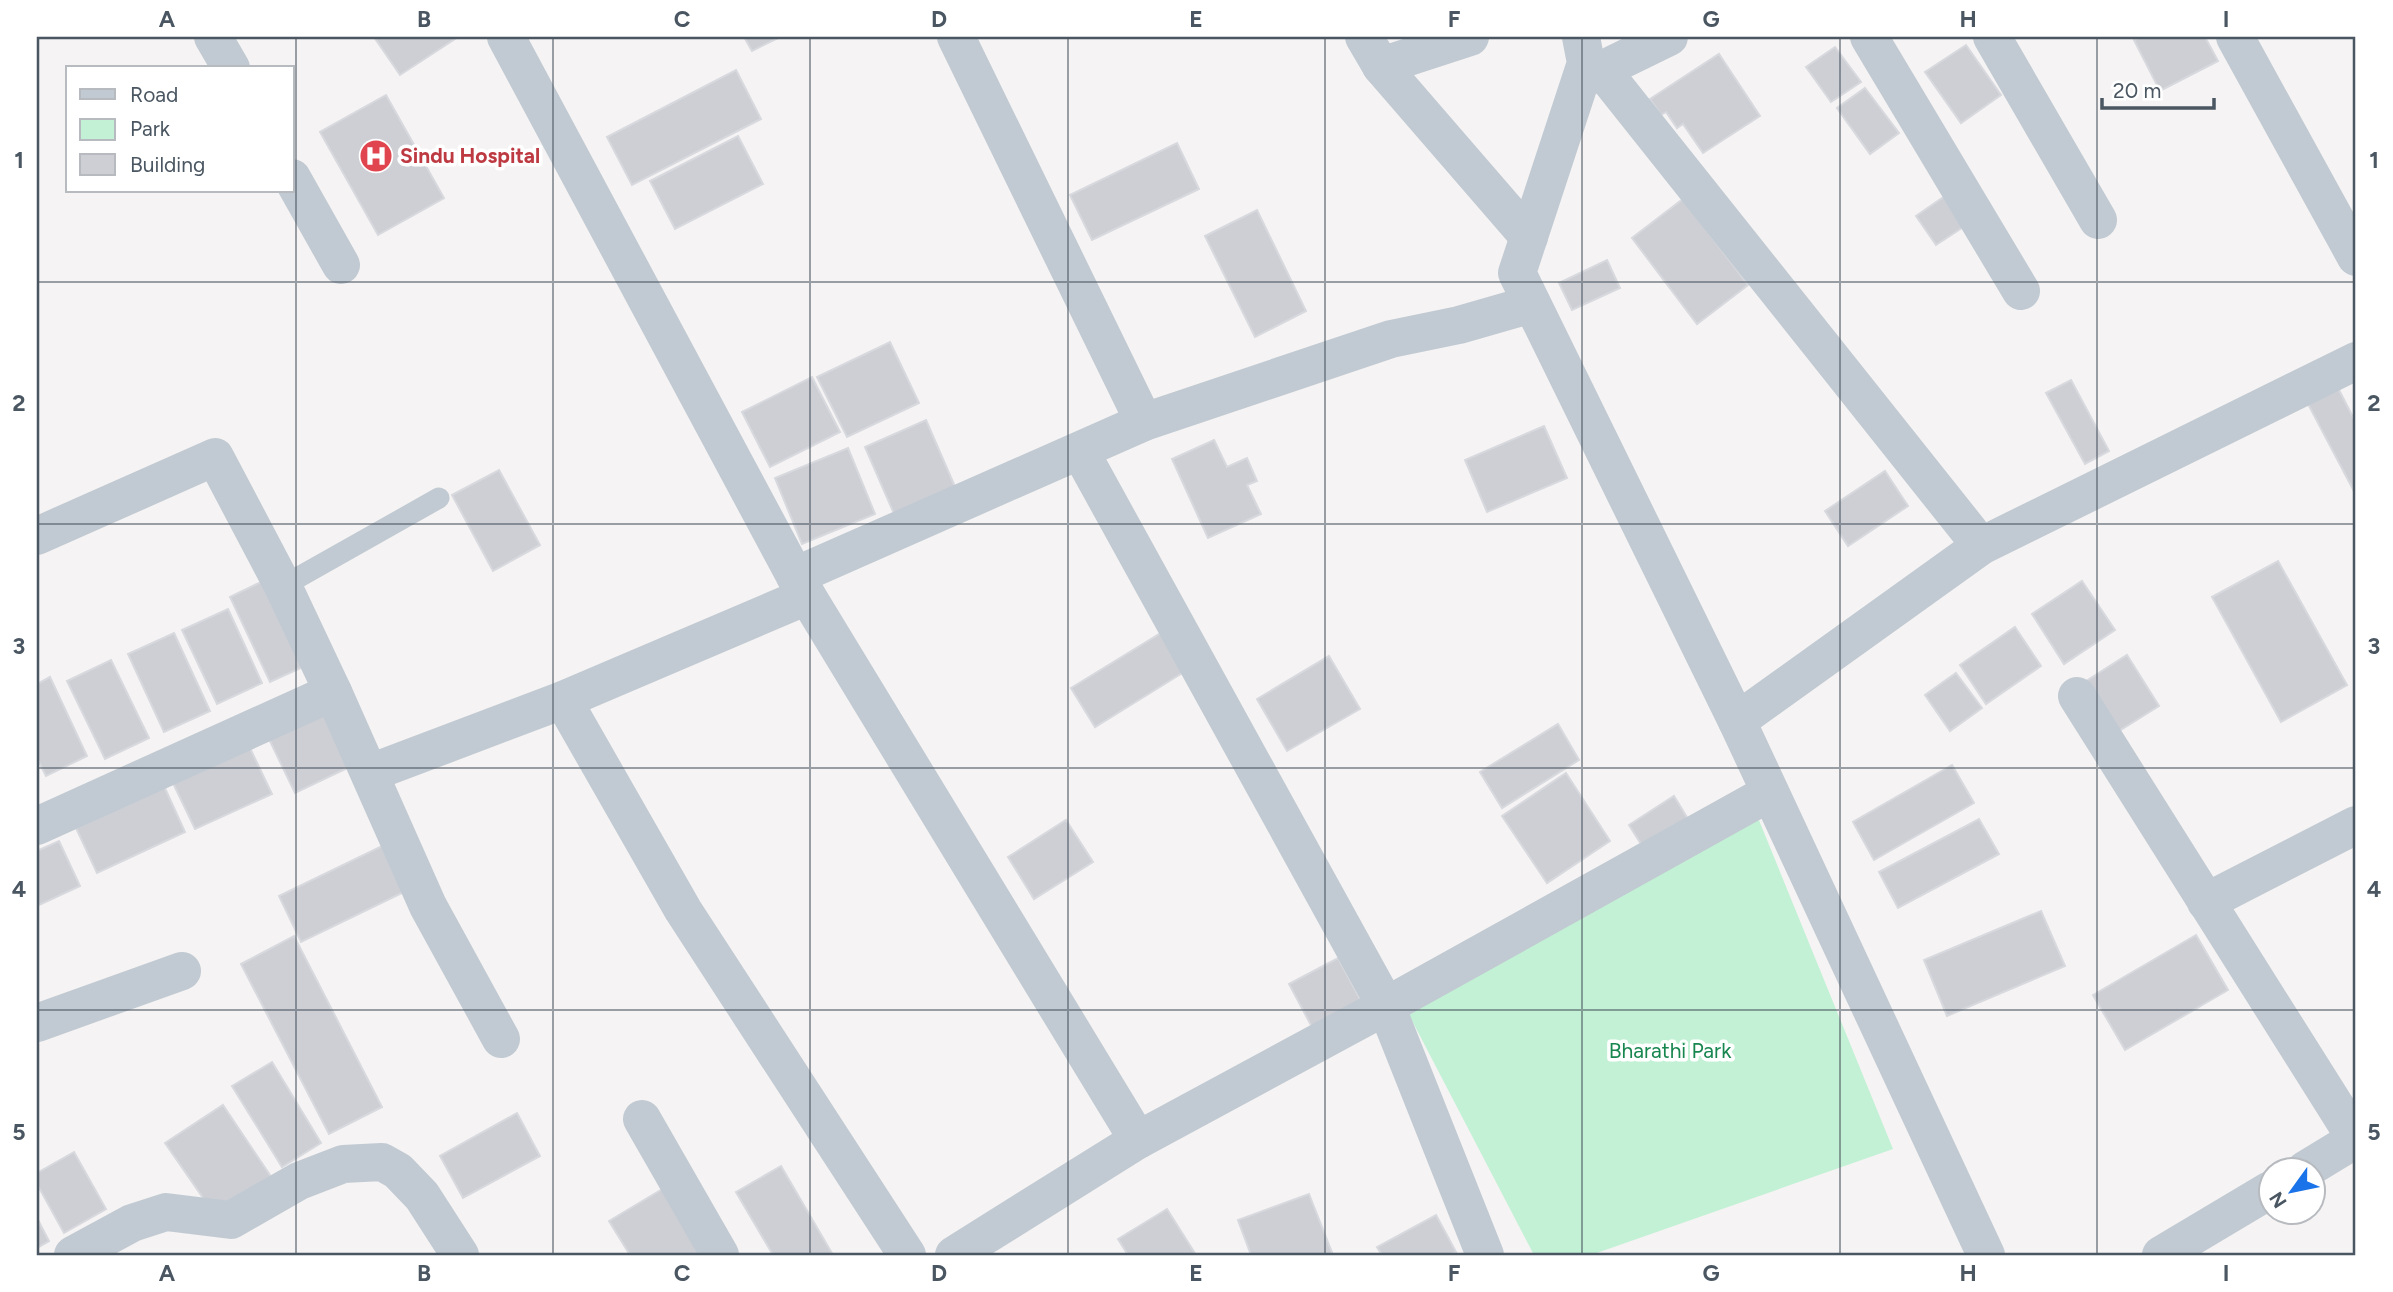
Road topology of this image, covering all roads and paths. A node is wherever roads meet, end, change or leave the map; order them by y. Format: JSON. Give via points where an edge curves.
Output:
{"nodes":[{"id":1,"x":213,"y":37,"type":"edge"},
{"id":2,"x":506,"y":37,"type":"edge"},
{"id":3,"x":956,"y":37,"type":"edge"},
{"id":4,"x":1470,"y":37,"type":"edge"},
{"id":5,"x":1581,"y":37,"type":"edge"},
{"id":6,"x":1669,"y":37,"type":"edge"},
{"id":7,"x":1869,"y":37,"type":"edge"},
{"id":8,"x":1992,"y":37,"type":"edge"},
{"id":9,"x":2235,"y":37,"type":"edge"},
{"id":10,"x":1373,"y":52,"type":"edge"},
{"id":11,"x":230,"y":66,"type":"edge"},
{"id":12,"x":1591,"y":75,"type":"junction"},
{"id":13,"x":294,"y":181,"type":"edge"},
{"id":14,"x":2098,"y":220,"type":"dead end"},
{"id":15,"x":1529,"y":237,"type":"junction"},
{"id":16,"x":2356,"y":257,"type":"edge"},
{"id":17,"x":341,"y":265,"type":"dead end"},
{"id":18,"x":2021,"y":291,"type":"dead end"},
{"id":19,"x":1532,"y":304,"type":"junction"},
{"id":20,"x":2353,"y":372,"type":"edge"},
{"id":21,"x":1144,"y":422,"type":"junction"},
{"id":22,"x":1080,"y":451,"type":"junction"},
{"id":23,"x":439,"y":498,"type":"dead end"},
{"id":24,"x":37,"y":536,"type":"edge"},
{"id":25,"x":1981,"y":546,"type":"junction"},
{"id":26,"x":283,"y":586,"type":"junction"},
{"id":27,"x":801,"y":586,"type":"junction"},
{"id":28,"x":333,"y":692,"type":"junction"},
{"id":29,"x":2077,"y":696,"type":"dead end"},
{"id":30,"x":563,"y":700,"type":"junction"},
{"id":31,"x":1737,"y":721,"type":"junction"},
{"id":32,"x":370,"y":773,"type":"junction"},
{"id":33,"x":1769,"y":793,"type":"junction"},
{"id":34,"x":2356,"y":825,"type":"edge"},
{"id":35,"x":37,"y":826,"type":"edge"},
{"id":36,"x":2206,"y":902,"type":"junction"},
{"id":37,"x":182,"y":971,"type":"dead end"},
{"id":38,"x":1386,"y":1006,"type":"junction"},
{"id":39,"x":37,"y":1023,"type":"edge"},
{"id":40,"x":501,"y":1039,"type":"dead end"},
{"id":41,"x":642,"y":1119,"type":"dead end"},
{"id":42,"x":2356,"y":1139,"type":"edge"},
{"id":43,"x":1138,"y":1140,"type":"junction"},
{"id":44,"x":2326,"y":1157,"type":"edge"},
{"id":45,"x":2256,"y":1198,"type":"edge"},
{"id":46,"x":73,"y":1255,"type":"edge"},
{"id":47,"x":460,"y":1255,"type":"edge"},
{"id":48,"x":720,"y":1255,"type":"edge"},
{"id":49,"x":907,"y":1255,"type":"edge"},
{"id":50,"x":954,"y":1255,"type":"edge"},
{"id":51,"x":1485,"y":1255,"type":"edge"},
{"id":52,"x":1986,"y":1255,"type":"edge"},
{"id":53,"x":2161,"y":1255,"type":"edge"}],
"edges":[{"from":1,"to":11,"type":"street"},
{"from":2,"to":27,"type":"street"},
{"from":3,"to":21,"type":"street"},
{"from":4,"to":10,"type":"street"},
{"from":5,"to":12,"type":"street"},
{"from":6,"to":12,"type":"street"},
{"from":7,"to":18,"type":"street"},
{"from":8,"to":14,"type":"street"},
{"from":9,"to":16,"type":"street"},
{"from":10,"to":15,"type":"street"},
{"from":12,"to":15,"type":"street"},
{"from":12,"to":25,"type":"street"},
{"from":13,"to":17,"type":"street"},
{"from":15,"to":19,"type":"street","via":[[1517,273]]},
{"from":19,"to":21,"type":"street","via":[[1391,340]]},
{"from":19,"to":31,"type":"street"},
{"from":20,"to":25,"type":"street"},
{"from":21,"to":22,"type":"street"},
{"from":22,"to":27,"type":"street"},
{"from":22,"to":38,"type":"street"},
{"from":23,"to":26,"type":"lane"},
{"from":24,"to":26,"type":"street","via":[[215,457]]},
{"from":25,"to":31,"type":"street"},
{"from":26,"to":28,"type":"street"},
{"from":27,"to":30,"type":"street"},
{"from":27,"to":43,"type":"street"},
{"from":28,"to":32,"type":"street"},
{"from":28,"to":35,"type":"street"},
{"from":29,"to":36,"type":"street"},
{"from":30,"to":32,"type":"street"},
{"from":30,"to":49,"type":"street","via":[[683,910]]},
{"from":31,"to":33,"type":"street"},
{"from":32,"to":40,"type":"street","via":[[428,906]]},
{"from":33,"to":38,"type":"street"},
{"from":33,"to":52,"type":"street"},
{"from":34,"to":36,"type":"street"},
{"from":36,"to":42,"type":"street"},
{"from":37,"to":39,"type":"street"},
{"from":38,"to":43,"type":"street"},
{"from":38,"to":51,"type":"street"},
{"from":41,"to":48,"type":"street"},
{"from":42,"to":44,"type":"street"},
{"from":43,"to":50,"type":"street"},
{"from":45,"to":53,"type":"street"},
{"from":46,"to":47,"type":"street","via":[[132,1223],[166,1212],[231,1220],[299,1181],[343,1164],[382,1162],[398,1171],[422,1196]]}]}
